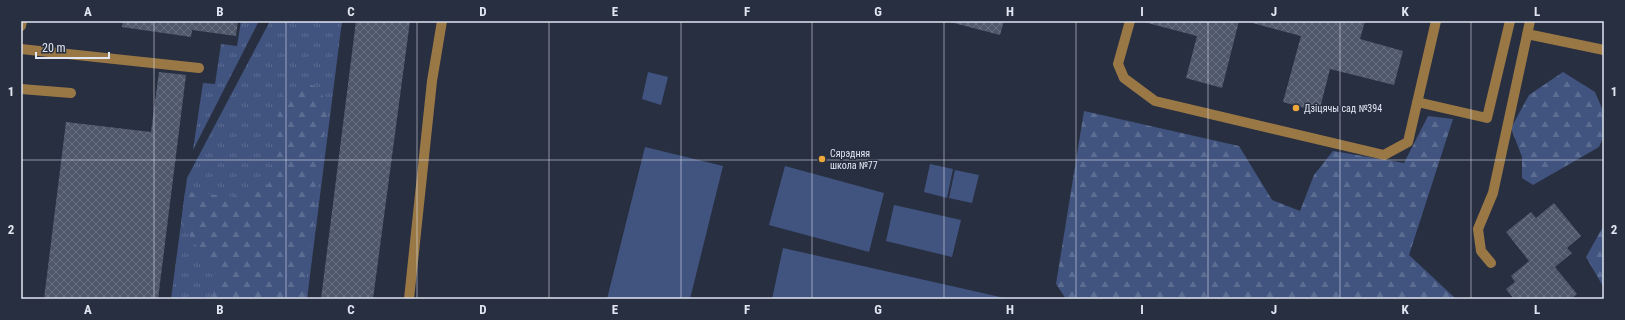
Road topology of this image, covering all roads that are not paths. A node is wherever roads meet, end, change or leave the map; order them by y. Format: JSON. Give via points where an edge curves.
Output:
{"nodes":[{"id":1,"x":22,"y":21,"type":"edge"},
{"id":2,"x":442,"y":21,"type":"edge"},
{"id":3,"x":1130,"y":21,"type":"edge"},
{"id":4,"x":1436,"y":21,"type":"edge"},
{"id":5,"x":1510,"y":21,"type":"edge"},
{"id":6,"x":1530,"y":21,"type":"edge"},
{"id":7,"x":21,"y":26,"type":"edge"},
{"id":8,"x":1527,"y":34,"type":"junction"},
{"id":9,"x":21,"y":49,"type":"edge"},
{"id":10,"x":1604,"y":50,"type":"edge"},
{"id":11,"x":199,"y":68,"type":"dead end"},
{"id":12,"x":21,"y":89,"type":"edge"},
{"id":13,"x":71,"y":93,"type":"dead end"},
{"id":14,"x":1417,"y":102,"type":"junction"},
{"id":15,"x":1491,"y":263,"type":"dead end"},
{"id":16,"x":409,"y":299,"type":"edge"}],
"edges":[{"from":1,"to":7,"type":"street"},
{"from":2,"to":16,"type":"street","via":[[432,81]]},
{"from":3,"to":14,"type":"street","via":[[1118,64],[1124,78],[1155,101],[1384,155],[1408,142]]},
{"from":4,"to":14,"type":"street"},
{"from":5,"to":14,"type":"street","via":[[1487,118]]},
{"from":6,"to":8,"type":"street"},
{"from":8,"to":10,"type":"street"},
{"from":8,"to":15,"type":"street","via":[[1493,193],[1478,229],[1481,251]]},
{"from":9,"to":11,"type":"street"},
{"from":12,"to":13,"type":"street"}]}
